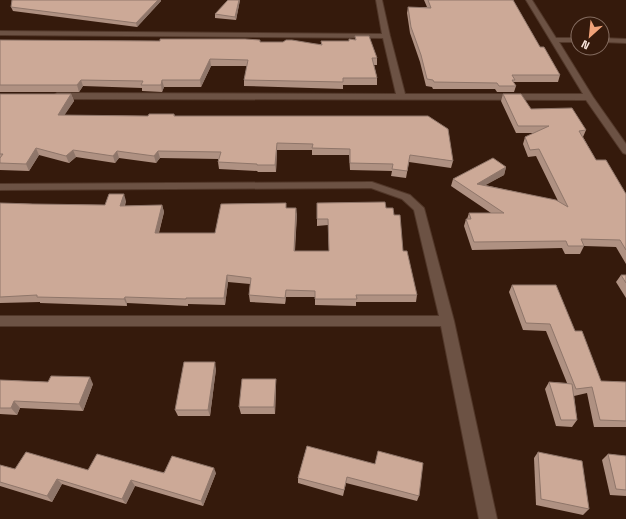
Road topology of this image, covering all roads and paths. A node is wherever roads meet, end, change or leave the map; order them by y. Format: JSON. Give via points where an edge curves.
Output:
{"nodes":[{"id":1,"x":380,"y":0,"type":"edge"},
{"id":2,"x":529,"y":0,"type":"edge"},
{"id":3,"x":0,"y":33,"type":"edge"},
{"id":4,"x":386,"y":36,"type":"junction"},
{"id":5,"x":554,"y":40,"type":"junction"},
{"id":6,"x":570,"y":40,"type":"edge"},
{"id":7,"x":610,"y":40,"type":"edge"},
{"id":8,"x":626,"y":40,"type":"edge"},
{"id":9,"x":47,"y":96,"type":"edge"},
{"id":10,"x":401,"y":96,"type":"junction"},
{"id":11,"x":590,"y":97,"type":"junction"},
{"id":12,"x":626,"y":151,"type":"edge"},
{"id":13,"x":0,"y":186,"type":"edge"},
{"id":14,"x":0,"y":321,"type":"edge"},
{"id":15,"x":447,"y":321,"type":"junction"},
{"id":16,"x":488,"y":519,"type":"edge"}],
"edges":[{"from":1,"to":4,"type":"street"},
{"from":2,"to":5,"type":"street"},
{"from":3,"to":4,"type":"street"},
{"from":4,"to":10,"type":"street"},
{"from":5,"to":6,"type":"street"},
{"from":5,"to":11,"type":"street"},
{"from":7,"to":8,"type":"street"},
{"from":9,"to":10,"type":"street"},
{"from":10,"to":11,"type":"street"},
{"from":11,"to":12,"type":"street"},
{"from":13,"to":15,"type":"street","via":[[372,185],[406,197],[419,208]]},
{"from":14,"to":15,"type":"street"},
{"from":15,"to":16,"type":"street"}]}
